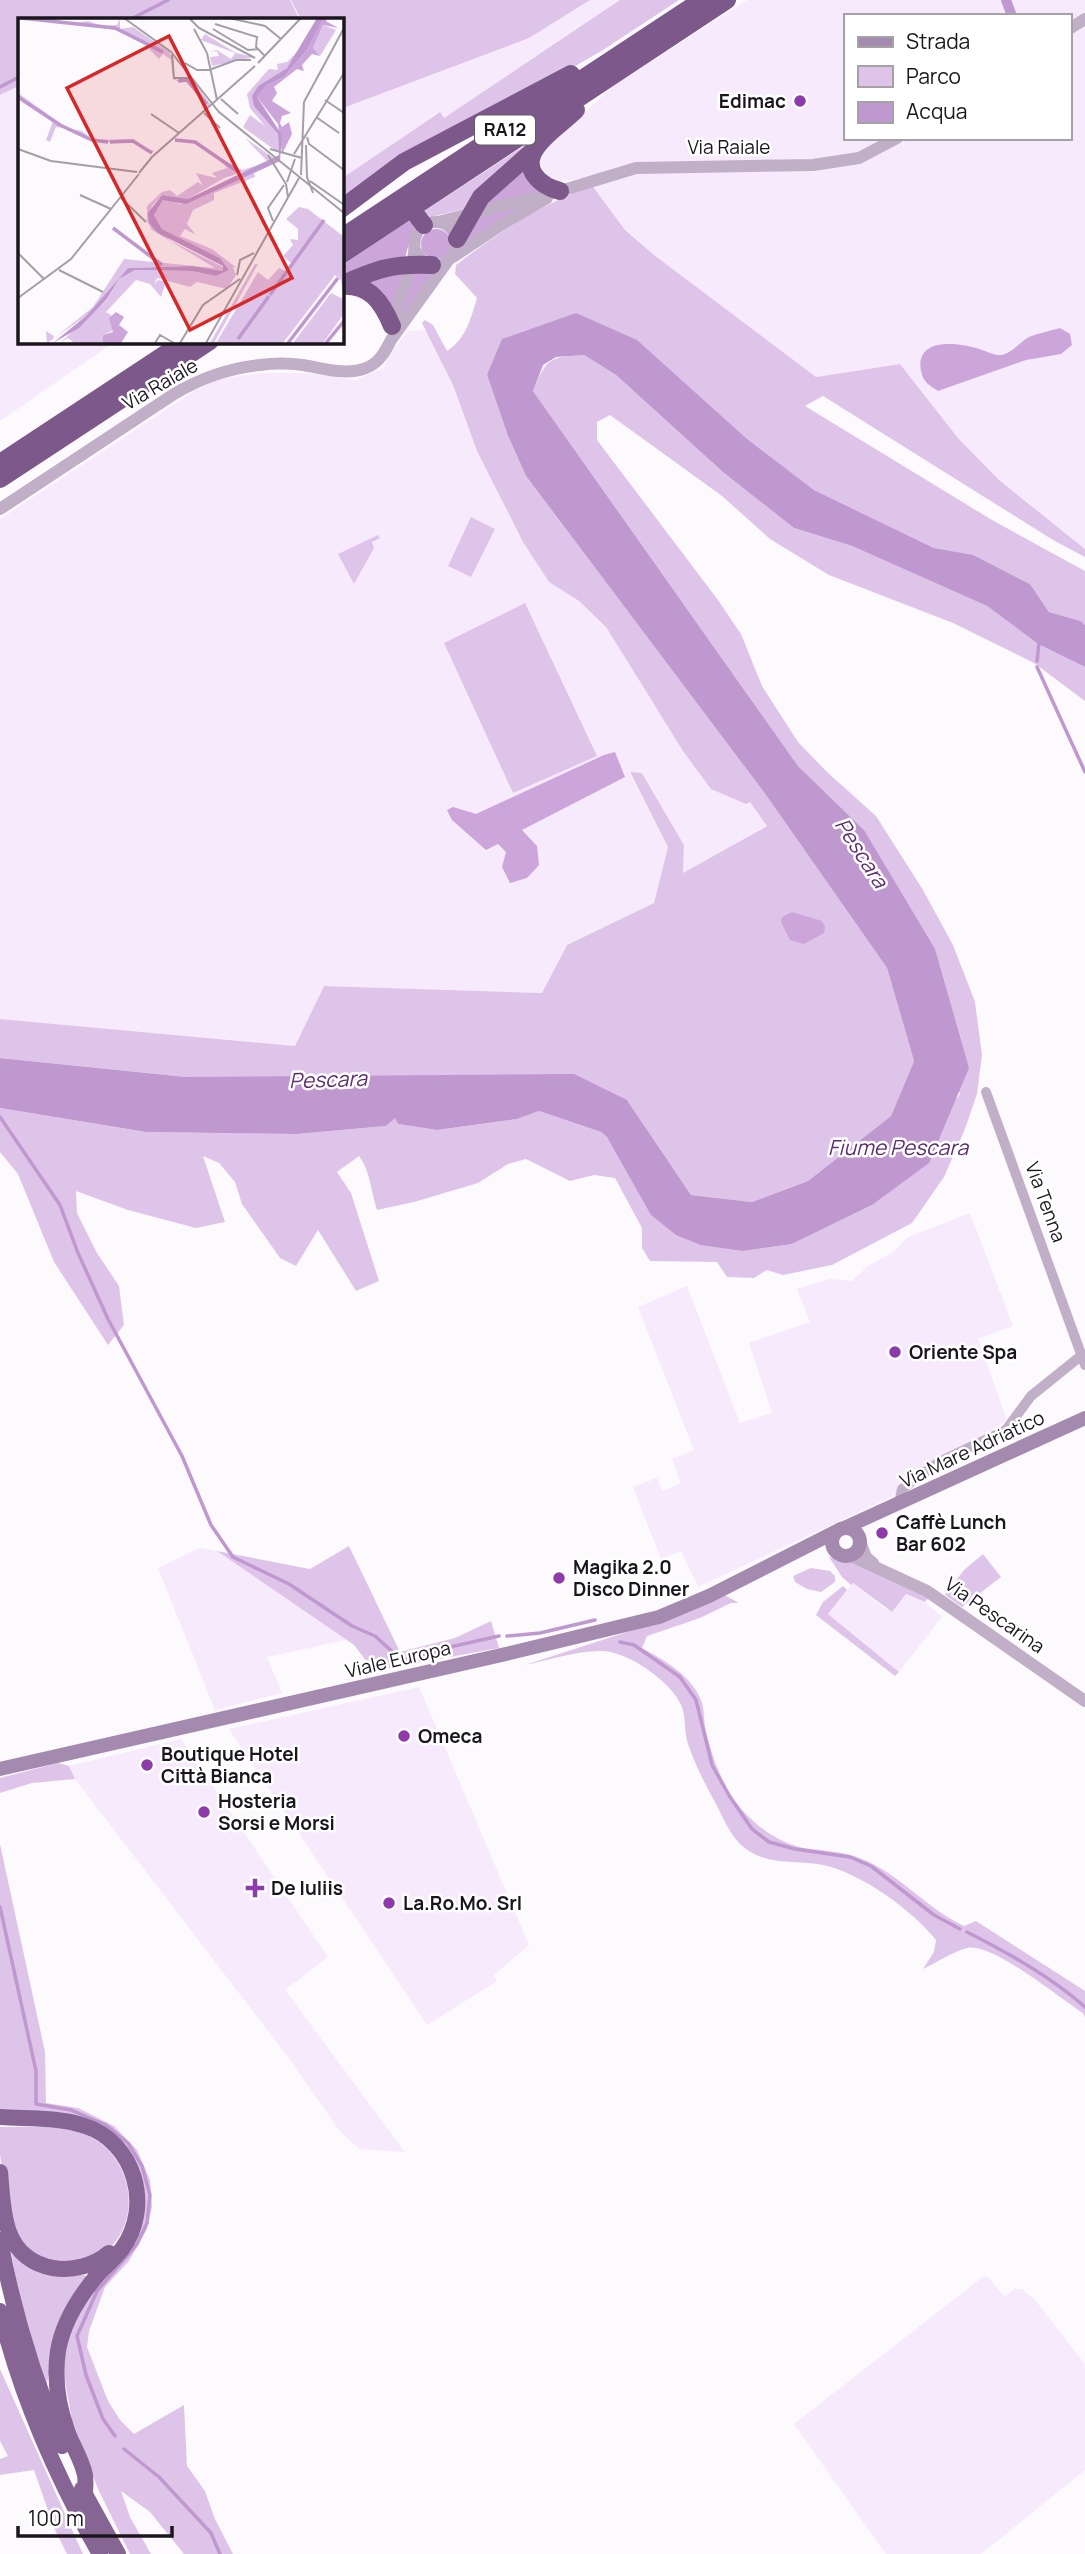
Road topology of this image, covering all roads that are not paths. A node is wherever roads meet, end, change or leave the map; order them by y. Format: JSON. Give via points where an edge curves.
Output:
{"nodes":[{"id":1,"x":702,"y":0,"type":"edge"},
{"id":2,"x":727,"y":0,"type":"edge"},
{"id":3,"x":668,"y":22,"type":"junction"},
{"id":4,"x":585,"y":94,"type":"junction"},
{"id":5,"x":894,"y":140,"type":"edge"},
{"id":6,"x":535,"y":149,"type":"junction"},
{"id":7,"x":560,"y":191,"type":"junction"},
{"id":8,"x":343,"y":208,"type":"edge"},
{"id":9,"x":470,"y":213,"type":"junction"},
{"id":10,"x":427,"y":221,"type":"junction"},
{"id":11,"x":343,"y":237,"type":"edge"},
{"id":12,"x":457,"y":239,"type":"junction"},
{"id":13,"x":343,"y":254,"type":"edge"},
{"id":14,"x":413,"y":257,"type":"junction"},
{"id":15,"x":444,"y":262,"type":"junction"},
{"id":16,"x":343,"y":285,"type":"edge"},
{"id":17,"x":343,"y":286,"type":"edge"},
{"id":18,"x":391,"y":333,"type":"junction"},
{"id":19,"x":167,"y":343,"type":"edge"},
{"id":20,"x":182,"y":343,"type":"edge"},
{"id":21,"x":207,"y":343,"type":"edge"},
{"id":22,"x":138,"y":372,"type":"junction"},
{"id":23,"x":0,"y":463,"type":"edge"},
{"id":24,"x":0,"y":479,"type":"edge"},
{"id":25,"x":0,"y":509,"type":"edge"},
{"id":26,"x":986,"y":1092,"type":"dead end"},
{"id":27,"x":1083,"y":1360,"type":"edge"},
{"id":28,"x":1085,"y":1418,"type":"edge"},
{"id":29,"x":899,"y":1503,"type":"junction"},
{"id":30,"x":875,"y":1514,"type":"junction"},
{"id":31,"x":840,"y":1530,"type":"junction"},
{"id":32,"x":860,"y":1539,"type":"junction"},
{"id":33,"x":793,"y":1553,"type":"junction"},
{"id":34,"x":844,"y":1555,"type":"junction"},
{"id":35,"x":879,"y":1567,"type":"junction"},
{"id":36,"x":1085,"y":1701,"type":"edge"},
{"id":37,"x":0,"y":1769,"type":"edge"},
{"id":38,"x":0,"y":2117,"type":"edge"},
{"id":39,"x":0,"y":2172,"type":"edge"},
{"id":40,"x":131,"y":2231,"type":"junction"},
{"id":41,"x":0,"y":2240,"type":"edge"},
{"id":42,"x":0,"y":2313,"type":"edge"},
{"id":43,"x":85,"y":2496,"type":"junction"},
{"id":44,"x":100,"y":2554,"type":"edge"},
{"id":45,"x":118,"y":2554,"type":"edge"}],
"edges":[{"from":1,"to":3,"type":"highway","number":"RA12"},
{"from":2,"to":4,"type":"highway","number":"RA12"},
{"from":3,"to":8,"type":"highway","via":[[648,26],[589,64],[404,162],[393,181]]},
{"from":3,"to":11,"type":"highway","number":"RA12"},
{"from":4,"to":6,"type":"highway","via":[[576,110]]},
{"from":4,"to":13,"type":"highway","number":"RA12"},
{"from":5,"to":7,"type":"street","name":"Via Raiale","via":[[870,155],[835,163],[652,166]]},
{"from":6,"to":7,"type":"highway","via":[[534,175],[542,185]]},
{"from":6,"to":9,"type":"highway","via":[[481,197]]},
{"from":7,"to":9,"type":"street","name":"Via Raiale"},
{"from":7,"to":15,"type":"street","name":"Via Raiale"},
{"from":9,"to":10,"type":"street","name":"Via Raiale"},
{"from":9,"to":12,"type":"highway"},
{"from":10,"to":12,"type":"street","via":[[450,228]]},
{"from":10,"to":14,"type":"street","via":[[415,236]]},
{"from":12,"to":15,"type":"street"},
{"from":14,"to":15,"type":"highway"},
{"from":14,"to":16,"type":"highway"},
{"from":14,"to":18,"type":"street","name":"Via Raiale"},
{"from":15,"to":18,"type":"street","name":"Via Raiale"},
{"from":17,"to":18,"type":"highway","via":[[372,294],[383,306]]},
{"from":18,"to":25,"type":"street","name":"Via Raiale","via":[[381,358],[364,369],[260,365],[204,378]]},
{"from":19,"to":22,"type":"highway","via":[[152,353]]},
{"from":20,"to":22,"type":"highway"},
{"from":21,"to":24,"type":"highway"},
{"from":22,"to":23,"type":"highway"},
{"from":26,"to":27,"type":"street","name":"Via Tenna"},
{"from":27,"to":29,"type":"street","via":[[1031,1396],[1007,1429],[939,1462],[902,1489]]},
{"from":28,"to":29,"type":"main road","name":"Via Mare Adriatico"},
{"from":29,"to":30,"type":"main road","name":"Via Mare Adriatico"},
{"from":30,"to":31,"type":"main road","name":"Via Mare Adriatico"},
{"from":30,"to":32,"type":"main road","via":[[866,1522]]},
{"from":31,"to":32,"type":"main road","via":[[853,1530]]},
{"from":31,"to":33,"type":"main road","name":"Viale Europa"},
{"from":31,"to":34,"type":"main road","via":[[832,1541],[834,1549]]},
{"from":32,"to":34,"type":"main road","via":[[857,1550]]},
{"from":32,"to":35,"type":"street","name":"Via Pescarina","via":[[866,1557]]},
{"from":33,"to":34,"type":"main road","name":"Viale Europa"},
{"from":33,"to":37,"type":"main road","name":"Viale Europa","via":[[659,1617]]},
{"from":34,"to":35,"type":"street","name":"Via Pescarina"},
{"from":35,"to":36,"type":"street","name":"Via Pescarina","via":[[927,1591]]},
{"from":38,"to":40,"type":"highway","via":[[82,2125],[113,2143],[135,2180],[137,2208]]},
{"from":39,"to":40,"type":"highway","via":[[8,2230],[24,2255],[43,2265],[83,2267],[103,2258]]},
{"from":40,"to":43,"type":"highway","via":[[74,2307],[58,2352],[58,2397],[85,2474]]},
{"from":41,"to":43,"type":"highway","via":[[15,2314],[37,2382]]},
{"from":42,"to":44,"type":"highway","via":[[49,2455]]},
{"from":43,"to":45,"type":"highway"}]}
